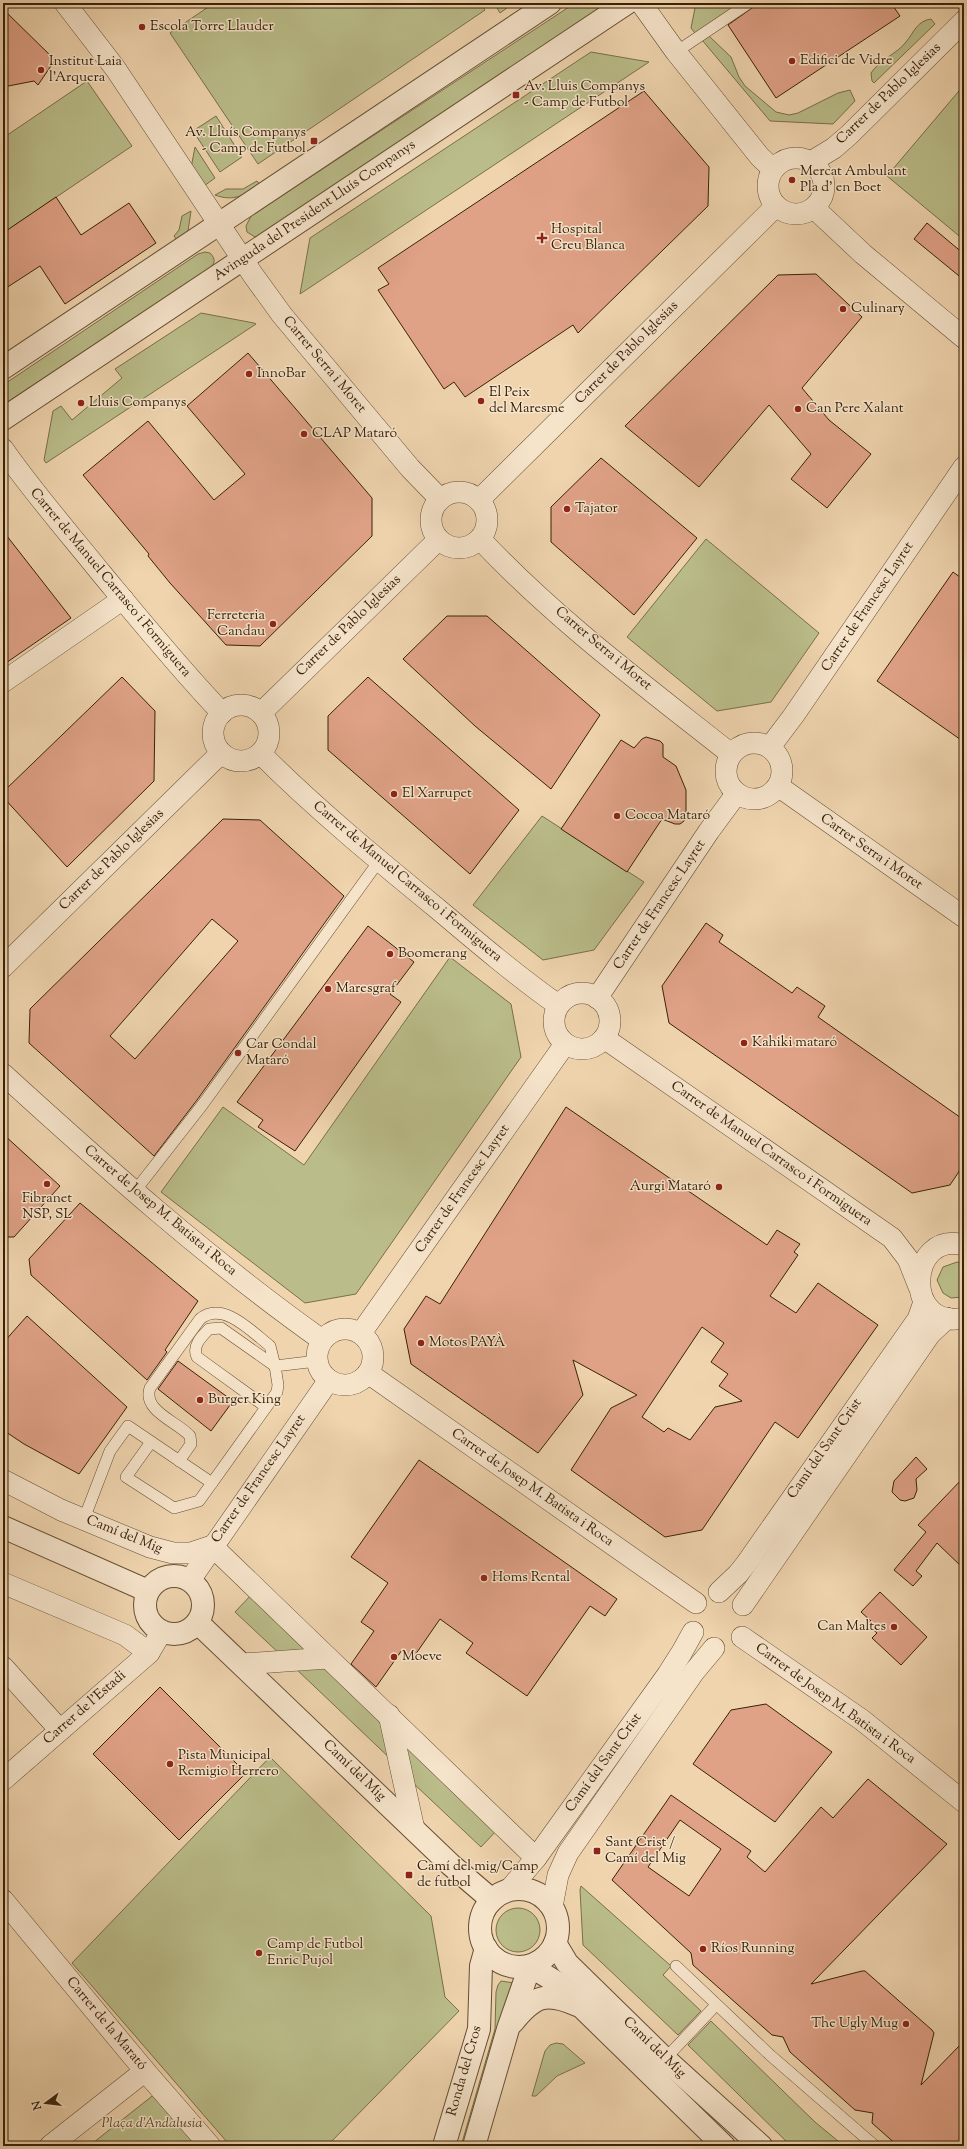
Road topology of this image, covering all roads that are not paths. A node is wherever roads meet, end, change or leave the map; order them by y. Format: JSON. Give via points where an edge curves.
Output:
{"nodes":[{"id":1,"x":65,"y":3,"type":"edge"},
{"id":2,"x":550,"y":3,"type":"edge"},
{"id":3,"x":627,"y":3,"type":"edge"},
{"id":4,"x":641,"y":3,"type":"edge"},
{"id":5,"x":750,"y":3,"type":"edge"},
{"id":6,"x":964,"y":21,"type":"edge"},
{"id":7,"x":676,"y":52,"type":"junction"},
{"id":8,"x":811,"y":162,"type":"junction"},
{"id":9,"x":773,"y":169,"type":"junction"},
{"id":10,"x":776,"y":206,"type":"junction"},
{"id":11,"x":814,"y":208,"type":"junction"},
{"id":12,"x":218,"y":224,"type":"junction"},
{"id":13,"x":243,"y":260,"type":"junction"},
{"id":14,"x":964,"y":338,"type":"edge"},
{"id":15,"x":3,"y":368,"type":"edge"},
{"id":16,"x":3,"y":419,"type":"edge"},
{"id":17,"x":3,"y":449,"type":"edge"},
{"id":18,"x":964,"y":467,"type":"edge"},
{"id":19,"x":440,"y":499,"type":"junction"},
{"id":20,"x":479,"y":500,"type":"junction"},
{"id":21,"x":480,"y":539,"type":"junction"},
{"id":22,"x":438,"y":540,"type":"junction"},
{"id":23,"x":123,"y":599,"type":"junction"},
{"id":24,"x":3,"y":682,"type":"edge"},
{"id":25,"x":261,"y":712,"type":"junction"},
{"id":26,"x":222,"y":713,"type":"junction"},
{"id":27,"x":770,"y":747,"type":"junction"},
{"id":28,"x":221,"y":753,"type":"junction"},
{"id":29,"x":261,"y":754,"type":"junction"},
{"id":30,"x":731,"y":754,"type":"junction"},
{"id":31,"x":778,"y":786,"type":"junction"},
{"id":32,"x":737,"y":793,"type":"junction"},
{"id":33,"x":379,"y":861,"type":"junction"},
{"id":34,"x":964,"y":917,"type":"edge"},
{"id":35,"x":3,"y":967,"type":"edge"},
{"id":36,"x":597,"y":998,"type":"junction"},
{"id":37,"x":558,"y":1005,"type":"junction"},
{"id":38,"x":604,"y":1038,"type":"junction"},
{"id":39,"x":565,"y":1044,"type":"junction"},
{"id":40,"x":3,"y":1074,"type":"edge"},
{"id":41,"x":135,"y":1191,"type":"junction"},
{"id":42,"x":962,"y":1243,"type":"edge"},
{"id":43,"x":921,"y":1294,"type":"junction"},
{"id":44,"x":955,"y":1318,"type":"edge"},
{"id":45,"x":361,"y":1334,"type":"junction"},
{"id":46,"x":322,"y":1340,"type":"junction"},
{"id":47,"x":317,"y":1361,"type":"junction"},
{"id":48,"x":275,"y":1366,"type":"junction"},
{"id":49,"x":368,"y":1373,"type":"junction"},
{"id":50,"x":329,"y":1380,"type":"junction"},
{"id":51,"x":266,"y":1407,"type":"junction"},
{"id":52,"x":151,"y":1442,"type":"junction"},
{"id":53,"x":179,"y":1461,"type":"junction"},
{"id":54,"x":3,"y":1480,"type":"edge"},
{"id":55,"x":212,"y":1483,"type":"junction"},
{"id":56,"x":84,"y":1519,"type":"junction"},
{"id":57,"x":3,"y":1527,"type":"edge"},
{"id":58,"x":212,"y":1546,"type":"junction"},
{"id":59,"x":190,"y":1580,"type":"junction"},
{"id":60,"x":3,"y":1583,"type":"edge"},
{"id":61,"x":148,"y":1591,"type":"junction"},
{"id":62,"x":719,"y":1592,"type":"junction"},
{"id":63,"x":696,"y":1603,"type":"junction"},
{"id":64,"x":743,"y":1605,"type":"junction"},
{"id":65,"x":198,"y":1623,"type":"junction"},
{"id":66,"x":162,"y":1632,"type":"junction"},
{"id":67,"x":693,"y":1632,"type":"junction"},
{"id":68,"x":742,"y":1637,"type":"junction"},
{"id":69,"x":714,"y":1648,"type":"junction"},
{"id":70,"x":149,"y":1653,"type":"junction"},
{"id":71,"x":328,"y":1658,"type":"junction"},
{"id":72,"x":242,"y":1664,"type":"junction"},
{"id":73,"x":3,"y":1667,"type":"edge"},
{"id":74,"x":389,"y":1715,"type":"junction"},
{"id":75,"x":60,"y":1730,"type":"junction"},
{"id":76,"x":3,"y":1780,"type":"edge"},
{"id":77,"x":964,"y":1802,"type":"edge"},
{"id":78,"x":414,"y":1829,"type":"junction"},
{"id":79,"x":536,"y":1858,"type":"junction"},
{"id":80,"x":500,"y":1895,"type":"junction"},
{"id":81,"x":3,"y":1900,"type":"edge"},
{"id":82,"x":552,"y":1906,"type":"junction"},
{"id":83,"x":555,"y":1943,"type":"junction"},
{"id":84,"x":486,"y":1948,"type":"junction"},
{"id":85,"x":530,"y":1966,"type":"junction"},
{"id":86,"x":676,"y":1966,"type":"dead end"},
{"id":87,"x":716,"y":2005,"type":"junction"},
{"id":88,"x":584,"y":2008,"type":"junction"},
{"id":89,"x":508,"y":2029,"type":"junction"},
{"id":90,"x":665,"y":2058,"type":"junction"},
{"id":91,"x":145,"y":2071,"type":"junction"},
{"id":92,"x":50,"y":2146,"type":"edge"},
{"id":93,"x":210,"y":2146,"type":"edge"},
{"id":94,"x":444,"y":2146,"type":"edge"},
{"id":95,"x":474,"y":2146,"type":"edge"},
{"id":96,"x":724,"y":2146,"type":"edge"},
{"id":97,"x":760,"y":2146,"type":"edge"},
{"id":98,"x":875,"y":2146,"type":"edge"}],
"edges":[{"from":1,"to":12,"type":"street","name":"Carrer Serra i Moret","via":[[115,68]]},
{"from":2,"to":12,"type":"street"},
{"from":3,"to":13,"type":"street","name":"Avinguda del President Lluís Companys"},
{"from":4,"to":7,"type":"street"},
{"from":5,"to":7,"type":"lane"},
{"from":6,"to":8,"type":"street","name":"Carrer de Pablo Iglesias","via":[[849,135]]},
{"from":7,"to":9,"type":"street","via":[[760,157]]},
{"from":8,"to":9,"type":"street","via":[[801,158],[790,158],[780,162]]},
{"from":8,"to":11,"type":"street","via":[[820,172],[824,184],[822,198]]},
{"from":9,"to":10,"type":"street","via":[[768,178],[767,188]]},
{"from":10,"to":11,"type":"street","via":[[794,215]]},
{"from":10,"to":20,"type":"street","name":"Carrer de Pablo Iglesias"},
{"from":11,"to":14,"type":"street","via":[[863,254]]},
{"from":12,"to":13,"type":"street","name":"Carrer Serra i Moret"},
{"from":12,"to":15,"type":"street"},
{"from":13,"to":16,"type":"street","name":"Avinguda del President Lluís Companys"},
{"from":13,"to":19,"type":"street","name":"Carrer Serra i Moret","via":[[282,315],[410,468]]},
{"from":17,"to":23,"type":"street","name":"Carrer de Manuel Carrasco i Formiguera","via":[[24,479]]},
{"from":18,"to":27,"type":"street","name":"Carrer de Francesc Layret"},
{"from":19,"to":20,"type":"street","via":[[447,494],[464,492]]},
{"from":19,"to":22,"type":"street","via":[[434,506],[431,523]]},
{"from":20,"to":21,"type":"street","via":[[485,509],[487,519]]},
{"from":21,"to":22,"type":"street","via":[[464,548],[455,548]]},
{"from":21,"to":30,"type":"street","name":"Carrer Serra i Moret","via":[[505,565],[599,649]]},
{"from":22,"to":25,"type":"street","name":"Carrer de Pablo Iglesias"},
{"from":23,"to":24,"type":"street"},
{"from":23,"to":26,"type":"street","name":"Carrer de Manuel Carrasco i Formiguera","via":[[193,683]]},
{"from":25,"to":26,"type":"street","via":[[241,705]]},
{"from":25,"to":29,"type":"street","via":[[268,722],[270,733],[268,744]]},
{"from":26,"to":28,"type":"street","via":[[216,720],[213,737]]},
{"from":27,"to":30,"type":"street","via":[[760,742],[749,742],[739,746]]},
{"from":27,"to":31,"type":"street","via":[[778,754],[782,765],[782,776]]},
{"from":28,"to":29,"type":"street","via":[[228,759],[246,762]]},
{"from":28,"to":35,"type":"street","name":"Carrer de Pablo Iglesias"},
{"from":29,"to":33,"type":"street","name":"Carrer de Manuel Carrasco i Formiguera"},
{"from":30,"to":32,"type":"street","via":[[726,770],[731,787]]},
{"from":31,"to":32,"type":"street","via":[[772,793],[759,798],[746,798]]},
{"from":31,"to":34,"type":"street","name":"Carrer Serra i Moret"},
{"from":32,"to":36,"type":"street","name":"Carrer de Francesc Layret"},
{"from":33,"to":37,"type":"street","name":"Carrer de Manuel Carrasco i Formiguera"},
{"from":33,"to":41,"type":"lane","via":[[203,1104]]},
{"from":36,"to":37,"type":"street","via":[[581,993],[564,998]]},
{"from":36,"to":38,"type":"street","via":[[608,1012],[609,1025]]},
{"from":37,"to":39,"type":"street","via":[[554,1015],[554,1026],[557,1036]]},
{"from":38,"to":39,"type":"street","via":[[599,1044],[586,1049],[571,1048]]},
{"from":38,"to":43,"type":"street","name":"Carrer de Manuel Carrasco i Formiguera","via":[[892,1238],[908,1259]]},
{"from":39,"to":45,"type":"street","name":"Carrer de Francesc Layret"},
{"from":40,"to":41,"type":"street","name":"Carrer de Josep M. Batista i Roca"},
{"from":41,"to":46,"type":"street","name":"Carrer de Josep M. Batista i Roca","via":[[214,1258]]},
{"from":42,"to":43,"type":"street","name":"Camí del Sant Crist","via":[[948,1244],[930,1254],[920,1269]]},
{"from":43,"to":44,"type":"street","via":[[934,1312]]},
{"from":43,"to":62,"type":"street","name":"Camí del Sant Crist","via":[[918,1319],[746,1564]]},
{"from":44,"to":64,"type":"street","name":"Camí del Sant Crist","via":[[930,1334]]},
{"from":45,"to":46,"type":"street","via":[[348,1328],[340,1329]]},
{"from":45,"to":49,"type":"street","via":[[372,1347],[372,1365]]},
{"from":46,"to":47,"type":"street"},
{"from":47,"to":48,"type":"lane"},
{"from":47,"to":50,"type":"street","via":[[319,1368]]},
{"from":48,"to":51,"type":"lane","via":[[277,1392]]},
{"from":48,"to":51,"type":"lane","via":[[221,1328],[209,1329],[195,1347],[197,1357]]},
{"from":48,"to":53,"type":"lane","via":[[270,1346],[225,1313],[207,1314],[200,1319],[150,1388],[148,1395],[152,1407],[190,1436],[190,1444]]},
{"from":49,"to":50,"type":"street","via":[[357,1383],[350,1385],[335,1384]]},
{"from":49,"to":63,"type":"street","name":"Carrer de Josep M. Batista i Roca"},
{"from":50,"to":58,"type":"street","name":"Carrer de Francesc Layret"},
{"from":51,"to":55,"type":"lane"},
{"from":52,"to":53,"type":"lane"},
{"from":52,"to":55,"type":"lane","via":[[126,1477],[174,1508],[199,1501]]},
{"from":52,"to":56,"type":"lane","via":[[128,1426],[110,1451]]},
{"from":53,"to":55,"type":"lane"},
{"from":54,"to":56,"type":"street","name":"Camí del Mig"},
{"from":56,"to":58,"type":"street","name":"Camí del Mig","via":[[150,1547],[173,1553],[191,1553]]},
{"from":57,"to":61,"type":"street"},
{"from":58,"to":59,"type":"street","name":"Carrer de Francesc Layret"},
{"from":58,"to":71,"type":"street"},
{"from":59,"to":61,"type":"street","via":[[182,1576],[165,1577]]},
{"from":59,"to":65,"type":"street","via":[[201,1592],[203,1600]]},
{"from":60,"to":70,"type":"street","via":[[125,1635]]},
{"from":61,"to":66,"type":"street","via":[[146,1612],[152,1623]]},
{"from":62,"to":63,"type":"street","via":[[710,1593]]},
{"from":62,"to":64,"type":"street","via":[[733,1595]]},
{"from":63,"to":67,"type":"street","via":[[690,1617]]},
{"from":64,"to":68,"type":"street","via":[[747,1621]]},
{"from":65,"to":66,"type":"street","via":[[178,1634]]},
{"from":65,"to":72,"type":"street","name":"Camí del Mig"},
{"from":66,"to":70,"type":"street","name":"Carrer de l'Estadi"},
{"from":67,"to":69,"type":"street","via":[[701,1642]]},
{"from":67,"to":79,"type":"street","name":"Camí del Sant Crist","via":[[668,1674]]},
{"from":68,"to":69,"type":"street","via":[[730,1647]]},
{"from":68,"to":77,"type":"street","name":"Carrer de Josep M. Batista i Roca","via":[[862,1720]]},
{"from":69,"to":82,"type":"street","name":"Camí del Sant Crist","via":[[694,1672],[568,1853],[558,1875]]},
{"from":70,"to":75,"type":"street","name":"Carrer de l'Estadi"},
{"from":71,"to":72,"type":"street"},
{"from":71,"to":74,"type":"street"},
{"from":72,"to":78,"type":"street","name":"Camí del Mig"},
{"from":73,"to":75,"type":"street"},
{"from":74,"to":78,"type":"street","name":"Camí del Mig"},
{"from":74,"to":79,"type":"street"},
{"from":75,"to":76,"type":"street","name":"Carrer de l'Estadi"},
{"from":78,"to":80,"type":"street","name":"Camí del Mig","via":[[452,1865]]},
{"from":79,"to":80,"type":"street","name":"Camí del Sant Crist"},
{"from":80,"to":82,"type":"street","via":[[522,1889],[534,1892]]},
{"from":80,"to":84,"type":"street","via":[[484,1911],[480,1923],[481,1936]]},
{"from":81,"to":91,"type":"street","name":"Carrer de la Marató"},
{"from":82,"to":83,"type":"street","via":[[558,1929]]},
{"from":83,"to":85,"type":"street","via":[[545,1958]]},
{"from":83,"to":90,"type":"street","name":"Camí del Mig","via":[[567,1963]]},
{"from":84,"to":85,"type":"street","via":[[494,1958],[505,1964],[517,1967]]},
{"from":84,"to":94,"type":"street","name":"Ronda del Cros","via":[[481,1966],[479,2029]]},
{"from":85,"to":88,"type":"street","name":"Camí del Mig","via":[[556,1982]]},
{"from":85,"to":89,"type":"street","name":"Ronda del Cros"},
{"from":86,"to":87,"type":"lane"},
{"from":87,"to":90,"type":"lane"},
{"from":87,"to":98,"type":"lane"},
{"from":88,"to":89,"type":"street","name":"Ronda del Cros","via":[[551,1996],[536,1999]]},
{"from":88,"to":96,"type":"street","name":"Camí del Mig"},
{"from":89,"to":95,"type":"street","name":"Ronda del Cros"},
{"from":90,"to":97,"type":"street","name":"Camí del Mig"},
{"from":91,"to":92,"type":"street"},
{"from":91,"to":93,"type":"street","name":"Carrer de la Marató"}]}
